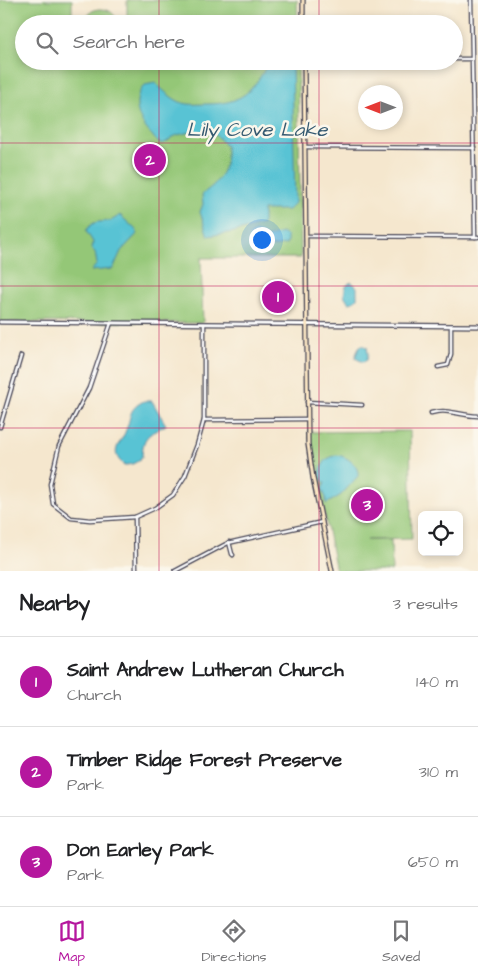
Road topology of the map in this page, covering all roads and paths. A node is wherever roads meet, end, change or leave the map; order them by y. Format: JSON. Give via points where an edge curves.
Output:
{"nodes":[{"id":1,"x":303,"y":0,"type":"edge"},
{"id":2,"x":471,"y":0,"type":"edge"},
{"id":3,"x":303,"y":15,"type":"edge"},
{"id":4,"x":463,"y":59,"type":"edge"},
{"id":5,"x":472,"y":59,"type":"junction"},
{"id":6,"x":304,"y":70,"type":"edge"},
{"id":7,"x":473,"y":104,"type":"junction"},
{"id":8,"x":478,"y":104,"type":"edge"},
{"id":9,"x":305,"y":147,"type":"junction"},
{"id":10,"x":474,"y":148,"type":"junction"},
{"id":11,"x":306,"y":236,"type":"junction"},
{"id":12,"x":477,"y":238,"type":"edge"},
{"id":13,"x":0,"y":322,"type":"edge"},
{"id":14,"x":111,"y":323,"type":"junction"},
{"id":15,"x":204,"y":324,"type":"junction"},
{"id":16,"x":306,"y":326,"type":"junction"},
{"id":17,"x":451,"y":326,"type":"junction"},
{"id":18,"x":478,"y":326,"type":"edge"},
{"id":19,"x":21,"y":356,"type":"dead end"},
{"id":20,"x":438,"y":367,"type":"dead end"},
{"id":21,"x":308,"y":402,"type":"junction"},
{"id":22,"x":362,"y":405,"type":"dead end"},
{"id":23,"x":430,"y":413,"type":"dead end"},
{"id":24,"x":478,"y":416,"type":"edge"},
{"id":25,"x":2,"y":418,"type":"edge"},
{"id":26,"x":308,"y":419,"type":"junction"},
{"id":27,"x":204,"y":420,"type":"junction"},
{"id":28,"x":0,"y":427,"type":"edge"},
{"id":29,"x":135,"y":517,"type":"junction"},
{"id":30,"x":322,"y":522,"type":"junction"},
{"id":31,"x":229,"y":542,"type":"junction"},
{"id":32,"x":233,"y":556,"type":"dead end"},
{"id":33,"x":182,"y":569,"type":"edge"},
{"id":34,"x":136,"y":571,"type":"edge"},
{"id":35,"x":175,"y":571,"type":"edge"},
{"id":36,"x":332,"y":571,"type":"edge"}],
"edges":[{"from":1,"to":3,"type":"main road"},
{"from":2,"to":5,"type":"street"},
{"from":4,"to":5,"type":"street"},
{"from":5,"to":7,"type":"street"},
{"from":6,"to":9,"type":"main road"},
{"from":7,"to":8,"type":"street"},
{"from":7,"to":10,"type":"street"},
{"from":9,"to":10,"type":"street"},
{"from":9,"to":11,"type":"main road"},
{"from":10,"to":12,"type":"street"},
{"from":11,"to":12,"type":"street"},
{"from":11,"to":16,"type":"main road"},
{"from":13,"to":14,"type":"street"},
{"from":14,"to":15,"type":"street"},
{"from":14,"to":29,"type":"street","via":[[88,388],[59,446],[50,484],[53,504],[71,518]]},
{"from":15,"to":16,"type":"street"},
{"from":15,"to":27,"type":"street"},
{"from":16,"to":17,"type":"street"},
{"from":16,"to":21,"type":"main road"},
{"from":17,"to":18,"type":"street"},
{"from":17,"to":20,"type":"street","via":[[452,354],[448,365]]},
{"from":19,"to":25,"type":"street"},
{"from":21,"to":22,"type":"street"},
{"from":21,"to":26,"type":"main road"},
{"from":23,"to":24,"type":"street","via":[[442,410]]},
{"from":25,"to":28,"type":"street"},
{"from":26,"to":27,"type":"street"},
{"from":26,"to":30,"type":"main road","via":[[311,470]]},
{"from":27,"to":29,"type":"street","via":[[186,476],[173,495]]},
{"from":29,"to":34,"type":"street"},
{"from":30,"to":31,"type":"street"},
{"from":30,"to":36,"type":"main road"},
{"from":31,"to":32,"type":"street"},
{"from":31,"to":33,"type":"street"},
{"from":33,"to":35,"type":"street"}]}
